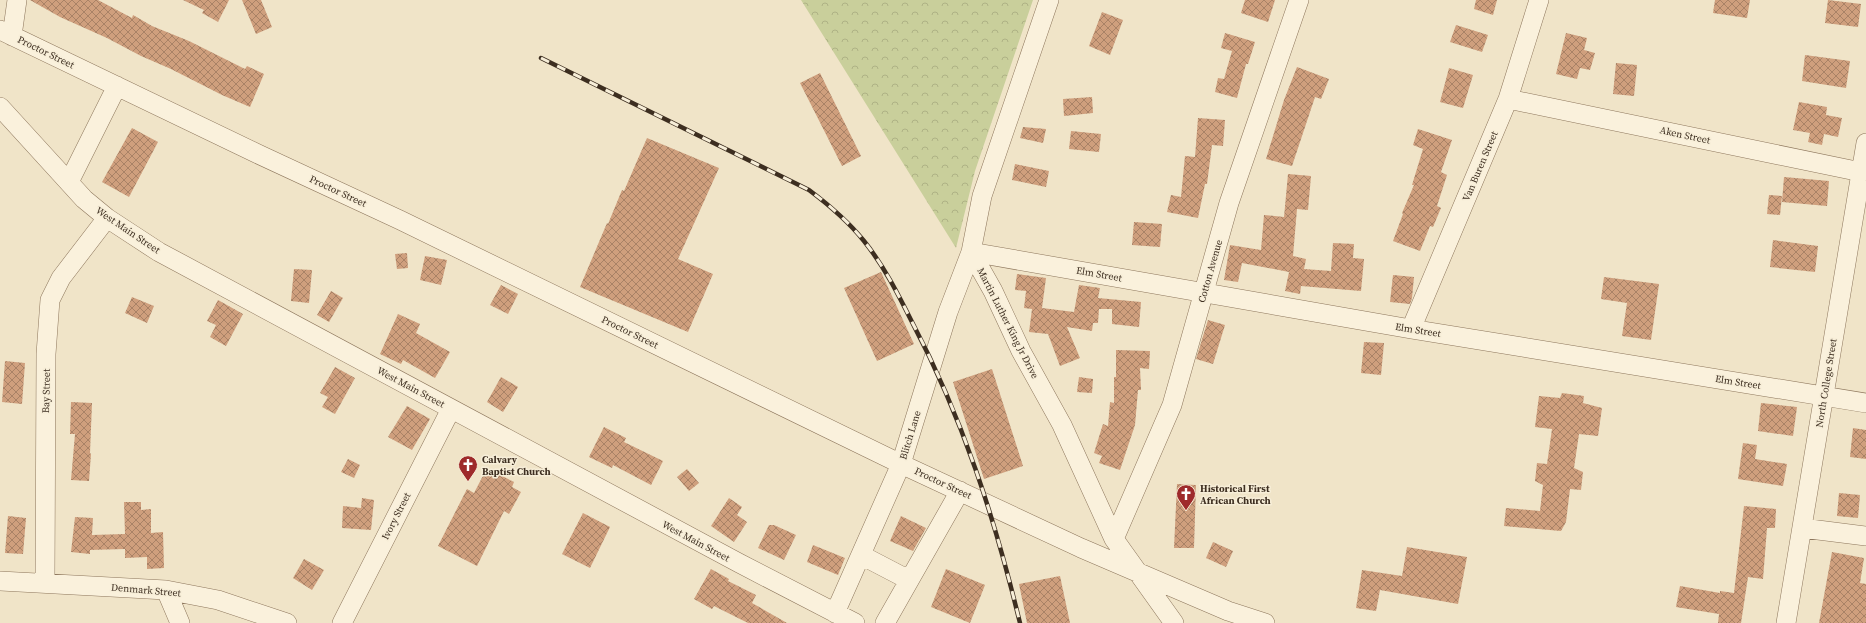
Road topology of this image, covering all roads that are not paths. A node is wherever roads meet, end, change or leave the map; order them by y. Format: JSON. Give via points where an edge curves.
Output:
{"nodes":[{"id":1,"x":17,"y":0,"type":"edge"},
{"id":2,"x":1049,"y":0,"type":"edge"},
{"id":3,"x":1299,"y":0,"type":"edge"},
{"id":4,"x":1539,"y":0,"type":"edge"},
{"id":5,"x":6,"y":33,"type":"edge"},
{"id":6,"x":117,"y":86,"type":"junction"},
{"id":7,"x":1508,"y":99,"type":"junction"},
{"id":8,"x":0,"y":107,"type":"edge"},
{"id":9,"x":1866,"y":143,"type":"edge"},
{"id":10,"x":1861,"y":172,"type":"junction"},
{"id":11,"x":69,"y":182,"type":"junction"},
{"id":12,"x":107,"y":218,"type":"junction"},
{"id":13,"x":971,"y":252,"type":"junction"},
{"id":14,"x":1203,"y":292,"type":"junction"},
{"id":15,"x":1411,"y":329,"type":"junction"},
{"id":16,"x":1824,"y":396,"type":"junction"},
{"id":17,"x":1866,"y":403,"type":"edge"},
{"id":18,"x":451,"y":409,"type":"junction"},
{"id":19,"x":901,"y":464,"type":"junction"},
{"id":20,"x":960,"y":491,"type":"junction"},
{"id":21,"x":1802,"y":528,"type":"junction"},
{"id":22,"x":1866,"y":536,"type":"edge"},
{"id":23,"x":1114,"y":539,"type":"junction"},
{"id":24,"x":861,"y":555,"type":"junction"},
{"id":25,"x":1138,"y":573,"type":"junction"},
{"id":26,"x":909,"y":580,"type":"junction"},
{"id":27,"x":0,"y":581,"type":"edge"},
{"id":28,"x":45,"y":582,"type":"junction"},
{"id":29,"x":166,"y":590,"type":"junction"},
{"id":30,"x":836,"y":613,"type":"junction"},
{"id":31,"x":1226,"y":617,"type":"edge"},
{"id":32,"x":180,"y":623,"type":"edge"},
{"id":33,"x":287,"y":623,"type":"edge"},
{"id":34,"x":342,"y":623,"type":"edge"},
{"id":35,"x":855,"y":623,"type":"edge"},
{"id":36,"x":885,"y":623,"type":"edge"},
{"id":37,"x":1174,"y":623,"type":"edge"},
{"id":38,"x":1265,"y":623,"type":"edge"},
{"id":39,"x":1786,"y":623,"type":"edge"}],
"edges":[{"from":1,"to":5,"type":"street"},
{"from":2,"to":13,"type":"street","via":[[982,196]]},
{"from":3,"to":14,"type":"street","name":"Cotton Avenue","via":[[1229,203]]},
{"from":4,"to":7,"type":"street","name":"Van Buren Street"},
{"from":5,"to":6,"type":"street","name":"Proctor Street"},
{"from":6,"to":11,"type":"street"},
{"from":6,"to":19,"type":"street","name":"Proctor Street","via":[[400,220]]},
{"from":7,"to":10,"type":"street","name":"Aken Street"},
{"from":7,"to":15,"type":"street","name":"Van Buren Street"},
{"from":8,"to":11,"type":"street","name":"West Main Street"},
{"from":9,"to":10,"type":"street","name":"North College Street"},
{"from":10,"to":16,"type":"street","name":"North College Street"},
{"from":11,"to":12,"type":"street","name":"West Main Street","via":[[84,199]]},
{"from":12,"to":18,"type":"street","name":"West Main Street","via":[[159,252]]},
{"from":12,"to":28,"type":"street","name":"Bay Street","via":[[61,278],[50,300],[46,362]]},
{"from":13,"to":14,"type":"street","name":"Elm Street"},
{"from":13,"to":19,"type":"street","name":"Blitch Lane","via":[[948,312]]},
{"from":13,"to":23,"type":"street","name":"Martin Luther King Jr Drive","via":[[1062,425]]},
{"from":14,"to":15,"type":"street","name":"Elm Street"},
{"from":14,"to":23,"type":"street","name":"Cotton Avenue","via":[[1172,405]]},
{"from":15,"to":16,"type":"street","name":"Elm Street"},
{"from":16,"to":17,"type":"street","name":"Elm Street"},
{"from":16,"to":21,"type":"street","name":"North College Street"},
{"from":18,"to":30,"type":"street","name":"West Main Street"},
{"from":18,"to":34,"type":"street","name":"Ivory Street"},
{"from":19,"to":20,"type":"street","name":"Proctor Street"},
{"from":19,"to":24,"type":"street","name":"Blitch Lane"},
{"from":20,"to":25,"type":"street","name":"Proctor Street"},
{"from":20,"to":26,"type":"street"},
{"from":21,"to":22,"type":"street"},
{"from":21,"to":39,"type":"street","name":"North College Street"},
{"from":23,"to":25,"type":"street","name":"Martin Luther King Jr Drive"},
{"from":24,"to":26,"type":"street"},
{"from":24,"to":30,"type":"street","name":"Blitch Lane"},
{"from":25,"to":31,"type":"street","name":"Proctor Street"},
{"from":25,"to":37,"type":"street","name":"Martin Luther King Jr Drive"},
{"from":26,"to":36,"type":"street"},
{"from":27,"to":28,"type":"street","name":"Denmark Street"},
{"from":28,"to":29,"type":"street","name":"Denmark Street"},
{"from":29,"to":32,"type":"street"},
{"from":29,"to":33,"type":"street","name":"Denmark Street","via":[[218,600]]},
{"from":30,"to":35,"type":"street","name":"West Main Street"},
{"from":31,"to":38,"type":"street","name":"Proctor Street"}]}
